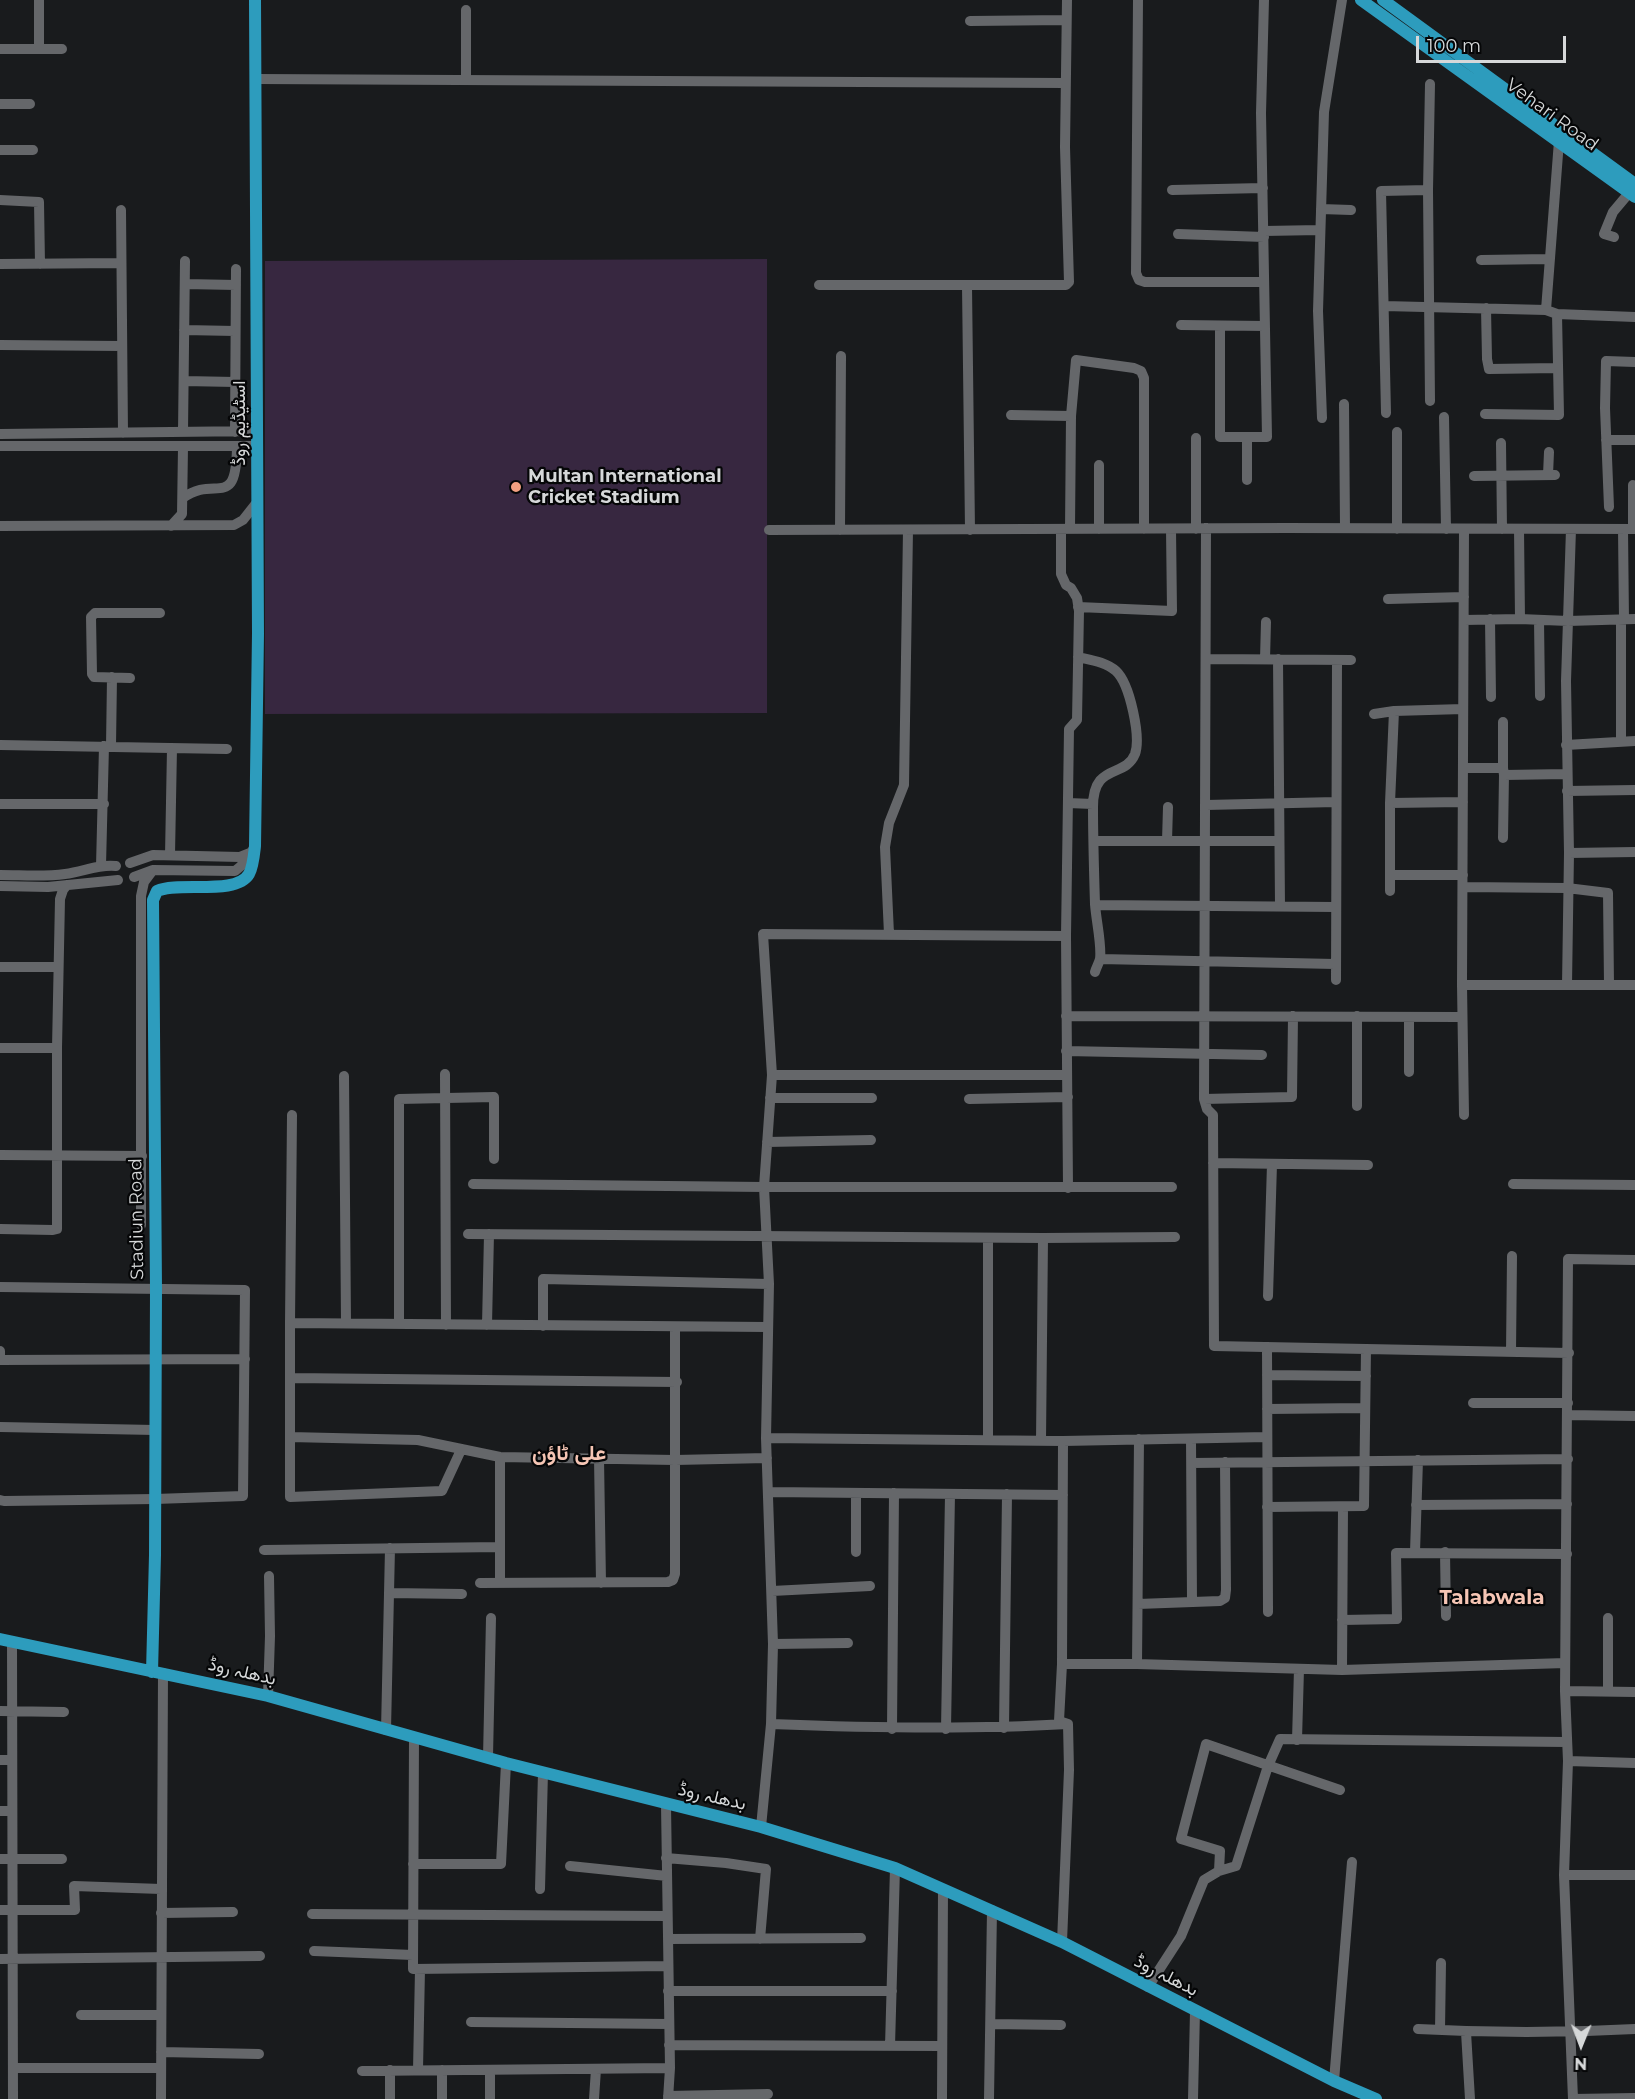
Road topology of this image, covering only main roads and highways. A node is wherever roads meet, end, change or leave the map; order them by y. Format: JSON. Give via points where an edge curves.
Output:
{"nodes":[{"id":1,"x":255,"y":0,"type":"edge"},
{"id":2,"x":1361,"y":0,"type":"edge"},
{"id":3,"x":1383,"y":0,"type":"edge"},
{"id":4,"x":1633,"y":191,"type":"edge"},
{"id":5,"x":252,"y":850,"type":"joint"},
{"id":6,"x":6,"y":1640,"type":"edge"},
{"id":7,"x":158,"y":1672,"type":"junction"},
{"id":8,"x":1376,"y":2099,"type":"edge"}],
"edges":[{"from":1,"to":5,"type":"main road","name":"اسٹیڈیم روڈ","via":[[258,501]]},
{"from":2,"to":4,"type":"main road","name":"Vehari Road"},
{"from":3,"to":4,"type":"main road","name":"Vehari Road"},
{"from":5,"to":7,"type":"main road","name":"Stadiun Road","via":[[252,867],[243,880],[222,886],[163,888],[153,900]]},
{"from":6,"to":7,"type":"main road","name":"بدھلہ روڈ"},
{"from":7,"to":8,"type":"main road","name":"بدھلہ روڈ","via":[[268,1696],[506,1763],[761,1827],[895,1868],[1062,1942],[1195,2012]]}]}
